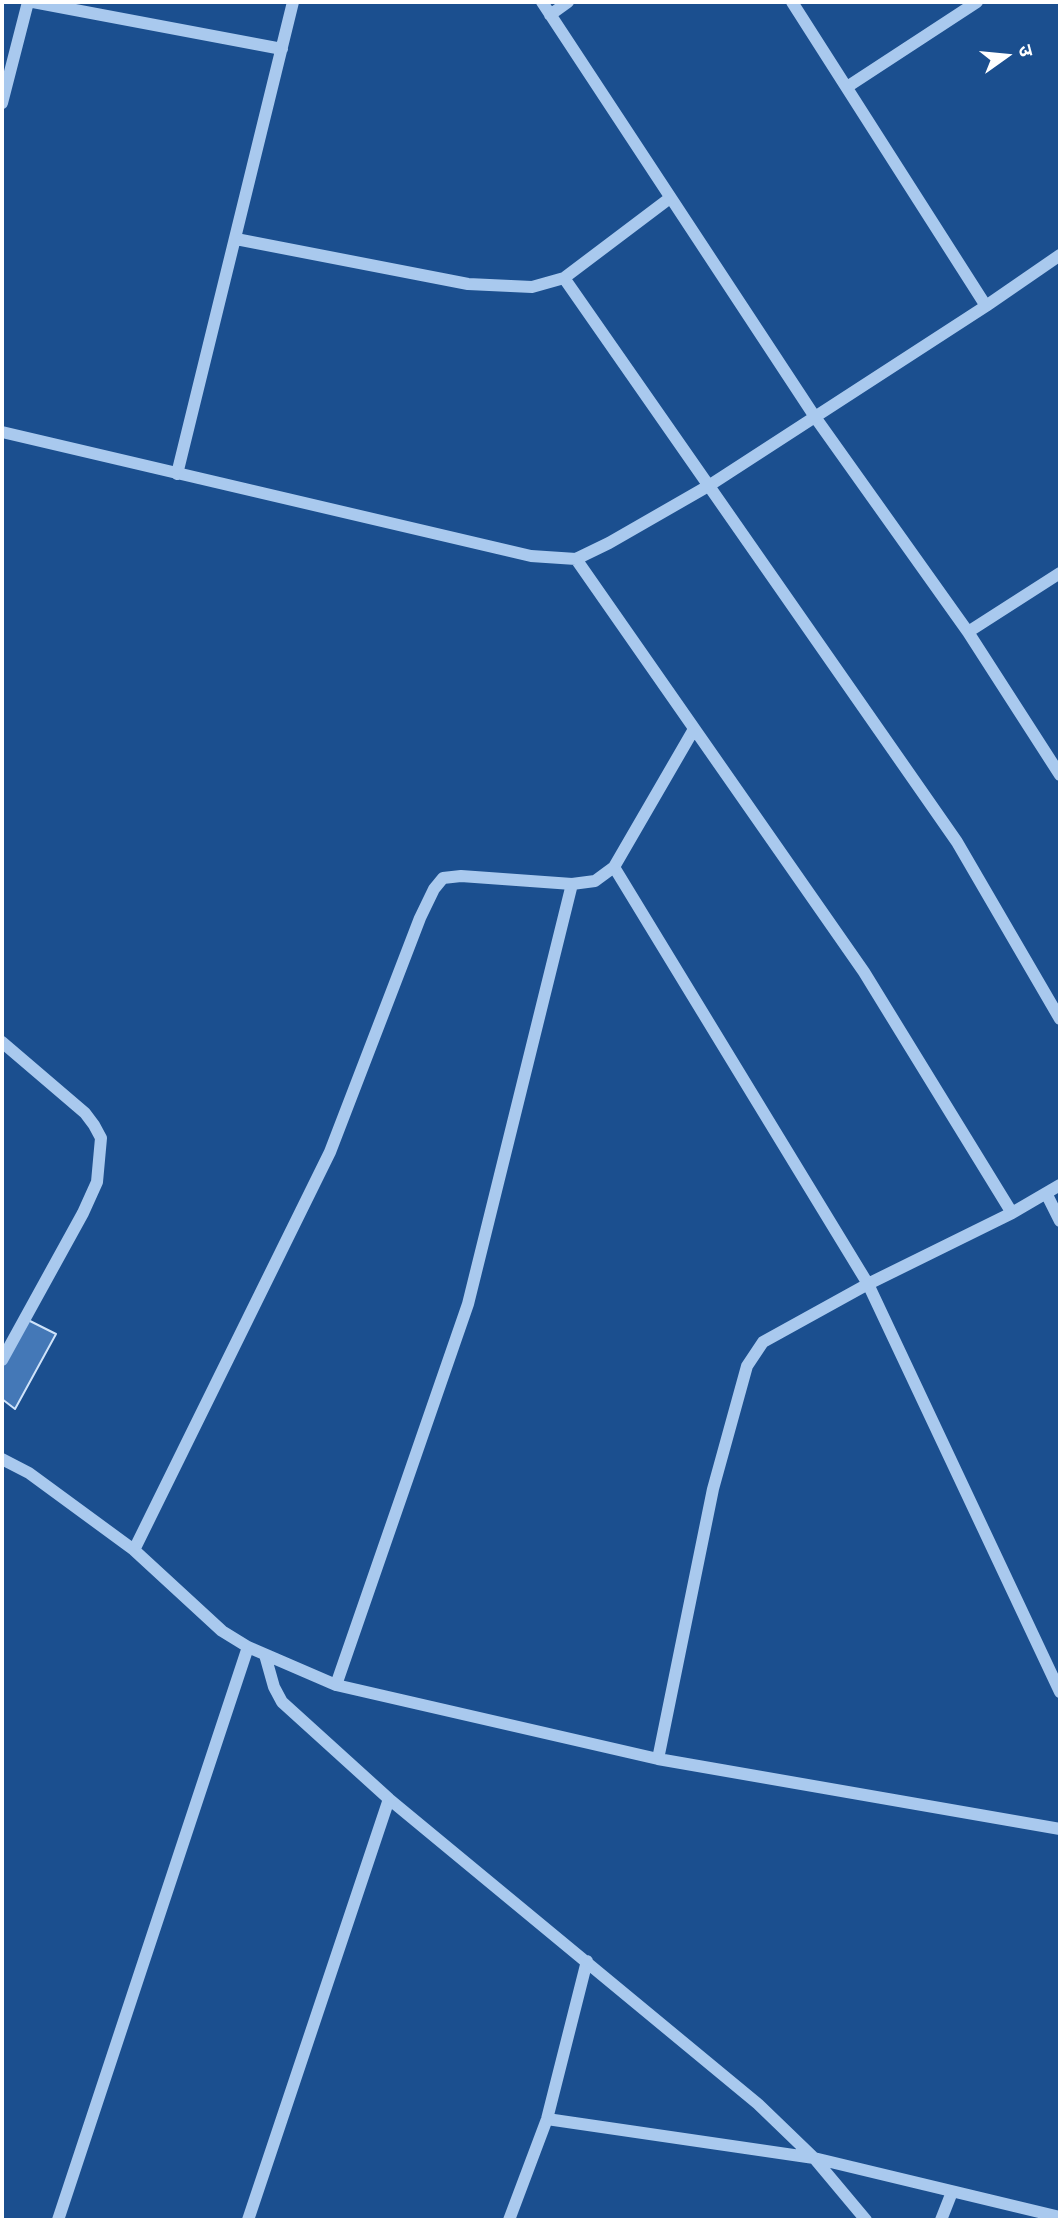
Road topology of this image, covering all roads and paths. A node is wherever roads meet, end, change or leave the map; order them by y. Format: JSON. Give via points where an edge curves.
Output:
{"nodes":[{"id":1,"x":30,"y":2,"type":"edge"},
{"id":2,"x":293,"y":2,"type":"edge"},
{"id":3,"x":542,"y":2,"type":"edge"},
{"id":4,"x":568,"y":2,"type":"edge"},
{"id":5,"x":792,"y":2,"type":"edge"},
{"id":6,"x":977,"y":2,"type":"edge"},
{"id":7,"x":550,"y":15,"type":"junction"},
{"id":8,"x":282,"y":49,"type":"junction"},
{"id":9,"x":846,"y":87,"type":"junction"},
{"id":10,"x":2,"y":103,"type":"edge"},
{"id":11,"x":670,"y":198,"type":"junction"},
{"id":12,"x":236,"y":239,"type":"junction"},
{"id":13,"x":1060,"y":255,"type":"edge"},
{"id":14,"x":564,"y":278,"type":"junction"},
{"id":15,"x":986,"y":306,"type":"junction"},
{"id":16,"x":815,"y":417,"type":"junction"},
{"id":17,"x":2,"y":432,"type":"edge"},
{"id":18,"x":177,"y":474,"type":"junction"},
{"id":19,"x":710,"y":485,"type":"junction"},
{"id":20,"x":576,"y":559,"type":"junction"},
{"id":21,"x":1060,"y":573,"type":"edge"},
{"id":22,"x":968,"y":632,"type":"junction"},
{"id":23,"x":694,"y":729,"type":"junction"},
{"id":24,"x":1060,"y":775,"type":"edge"},
{"id":25,"x":614,"y":867,"type":"junction"},
{"id":26,"x":572,"y":884,"type":"junction"},
{"id":27,"x":1060,"y":1019,"type":"edge"},
{"id":28,"x":2,"y":1042,"type":"edge"},
{"id":29,"x":1060,"y":1185,"type":"edge"},
{"id":30,"x":1046,"y":1193,"type":"junction"},
{"id":31,"x":1012,"y":1213,"type":"junction"},
{"id":32,"x":1060,"y":1222,"type":"edge"},
{"id":33,"x":868,"y":1284,"type":"junction"},
{"id":34,"x":2,"y":1360,"type":"edge"},
{"id":35,"x":2,"y":1459,"type":"edge"},
{"id":36,"x":134,"y":1550,"type":"junction"},
{"id":37,"x":248,"y":1647,"type":"junction"},
{"id":38,"x":265,"y":1655,"type":"junction"},
{"id":39,"x":335,"y":1685,"type":"junction"},
{"id":40,"x":1060,"y":1692,"type":"edge"},
{"id":41,"x":658,"y":1759,"type":"junction"},
{"id":42,"x":389,"y":1799,"type":"junction"},
{"id":43,"x":1060,"y":1829,"type":"edge"},
{"id":44,"x":587,"y":1961,"type":"junction"},
{"id":45,"x":547,"y":2119,"type":"junction"},
{"id":46,"x":814,"y":2158,"type":"junction"},
{"id":47,"x":953,"y":2192,"type":"junction"},
{"id":48,"x":1060,"y":2217,"type":"edge"},
{"id":49,"x":58,"y":2220,"type":"edge"},
{"id":50,"x":248,"y":2220,"type":"edge"},
{"id":51,"x":509,"y":2220,"type":"edge"},
{"id":52,"x":866,"y":2220,"type":"edge"},
{"id":53,"x":941,"y":2220,"type":"edge"}],
"edges":[{"from":1,"to":8,"type":"street"},
{"from":1,"to":10,"type":"street"},
{"from":2,"to":8,"type":"street"},
{"from":3,"to":7,"type":"street"},
{"from":4,"to":7,"type":"street"},
{"from":5,"to":9,"type":"street"},
{"from":6,"to":9,"type":"street"},
{"from":7,"to":11,"type":"street"},
{"from":8,"to":12,"type":"street"},
{"from":9,"to":15,"type":"street"},
{"from":11,"to":14,"type":"street"},
{"from":11,"to":16,"type":"street"},
{"from":12,"to":14,"type":"street","via":[[468,284],[532,286]]},
{"from":12,"to":18,"type":"street"},
{"from":13,"to":15,"type":"street"},
{"from":14,"to":19,"type":"street"},
{"from":15,"to":16,"type":"street"},
{"from":16,"to":19,"type":"street"},
{"from":16,"to":22,"type":"street"},
{"from":17,"to":18,"type":"street"},
{"from":18,"to":20,"type":"street","via":[[531,556]]},
{"from":19,"to":20,"type":"street"},
{"from":19,"to":27,"type":"street","via":[[957,842]]},
{"from":20,"to":23,"type":"street"},
{"from":21,"to":22,"type":"street"},
{"from":22,"to":24,"type":"street"},
{"from":23,"to":25,"type":"street"},
{"from":23,"to":31,"type":"street","via":[[864,972]]},
{"from":25,"to":26,"type":"street","via":[[595,881]]},
{"from":25,"to":33,"type":"street"},
{"from":26,"to":36,"type":"street","via":[[461,876],[443,878],[434,889],[330,1153]]},
{"from":26,"to":39,"type":"street","via":[[468,1304]]},
{"from":28,"to":34,"type":"street","via":[[85,1113],[101,1138],[97,1181],[83,1213]]},
{"from":29,"to":30,"type":"street"},
{"from":30,"to":31,"type":"street"},
{"from":30,"to":32,"type":"street"},
{"from":31,"to":33,"type":"street"},
{"from":33,"to":40,"type":"street"},
{"from":33,"to":41,"type":"street","via":[[763,1342],[747,1367],[713,1489]]},
{"from":35,"to":36,"type":"street"},
{"from":36,"to":37,"type":"street","via":[[222,1631]]},
{"from":37,"to":38,"type":"street"},
{"from":37,"to":49,"type":"street"},
{"from":38,"to":39,"type":"street"},
{"from":38,"to":42,"type":"street","via":[[282,1702]]},
{"from":39,"to":41,"type":"street"},
{"from":41,"to":43,"type":"street"},
{"from":42,"to":44,"type":"street"},
{"from":42,"to":50,"type":"street"},
{"from":44,"to":45,"type":"street"},
{"from":44,"to":46,"type":"street","via":[[758,2104]]},
{"from":45,"to":46,"type":"street"},
{"from":45,"to":51,"type":"street"},
{"from":46,"to":47,"type":"street"},
{"from":46,"to":52,"type":"street"},
{"from":47,"to":48,"type":"street"},
{"from":47,"to":53,"type":"street"}]}
